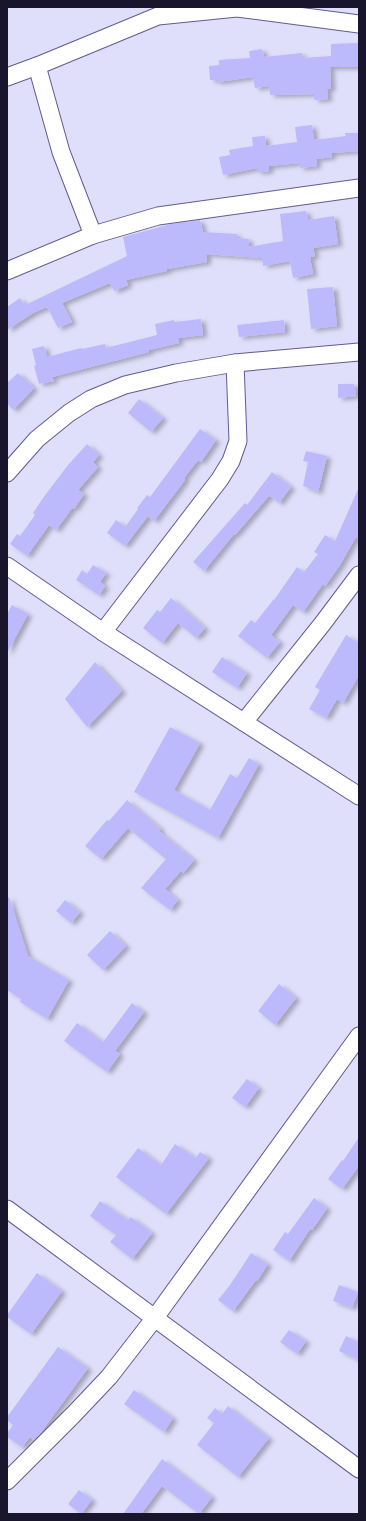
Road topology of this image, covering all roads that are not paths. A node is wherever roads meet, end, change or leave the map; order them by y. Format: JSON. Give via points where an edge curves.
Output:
{"nodes":[{"id":1,"x":359,"y":24,"type":"edge"},
{"id":2,"x":37,"y":66,"type":"junction"},
{"id":3,"x":7,"y":77,"type":"edge"},
{"id":4,"x":359,"y":188,"type":"edge"},
{"id":5,"x":93,"y":235,"type":"junction"},
{"id":6,"x":7,"y":271,"type":"edge"},
{"id":7,"x":359,"y":352,"type":"edge"},
{"id":8,"x":235,"y":363,"type":"junction"},
{"id":9,"x":7,"y":473,"type":"edge"},
{"id":10,"x":7,"y":566,"type":"edge"},
{"id":11,"x":359,"y":575,"type":"edge"},
{"id":12,"x":103,"y":632,"type":"junction"},
{"id":13,"x":244,"y":722,"type":"junction"},
{"id":14,"x":359,"y":796,"type":"edge"},
{"id":15,"x":359,"y":1036,"type":"edge"},
{"id":16,"x":7,"y":1209,"type":"edge"},
{"id":17,"x":154,"y":1319,"type":"junction"},
{"id":18,"x":359,"y":1469,"type":"edge"},
{"id":19,"x":7,"y":1481,"type":"edge"}],
"edges":[{"from":1,"to":2,"type":"street","via":[[237,8],[158,16]]},
{"from":2,"to":3,"type":"street"},
{"from":2,"to":5,"type":"street","via":[[61,152]]},
{"from":4,"to":5,"type":"street","via":[[158,216]]},
{"from":5,"to":6,"type":"street"},
{"from":7,"to":8,"type":"street"},
{"from":8,"to":9,"type":"street","via":[[125,385],[91,399],[68,413],[37,439]]},
{"from":8,"to":12,"type":"street","via":[[238,441],[231,461]]},
{"from":10,"to":12,"type":"street"},
{"from":11,"to":13,"type":"street"},
{"from":12,"to":13,"type":"street"},
{"from":13,"to":14,"type":"street"},
{"from":15,"to":17,"type":"street"},
{"from":16,"to":17,"type":"street"},
{"from":17,"to":18,"type":"street"},
{"from":17,"to":19,"type":"street","via":[[109,1377]]}]}
